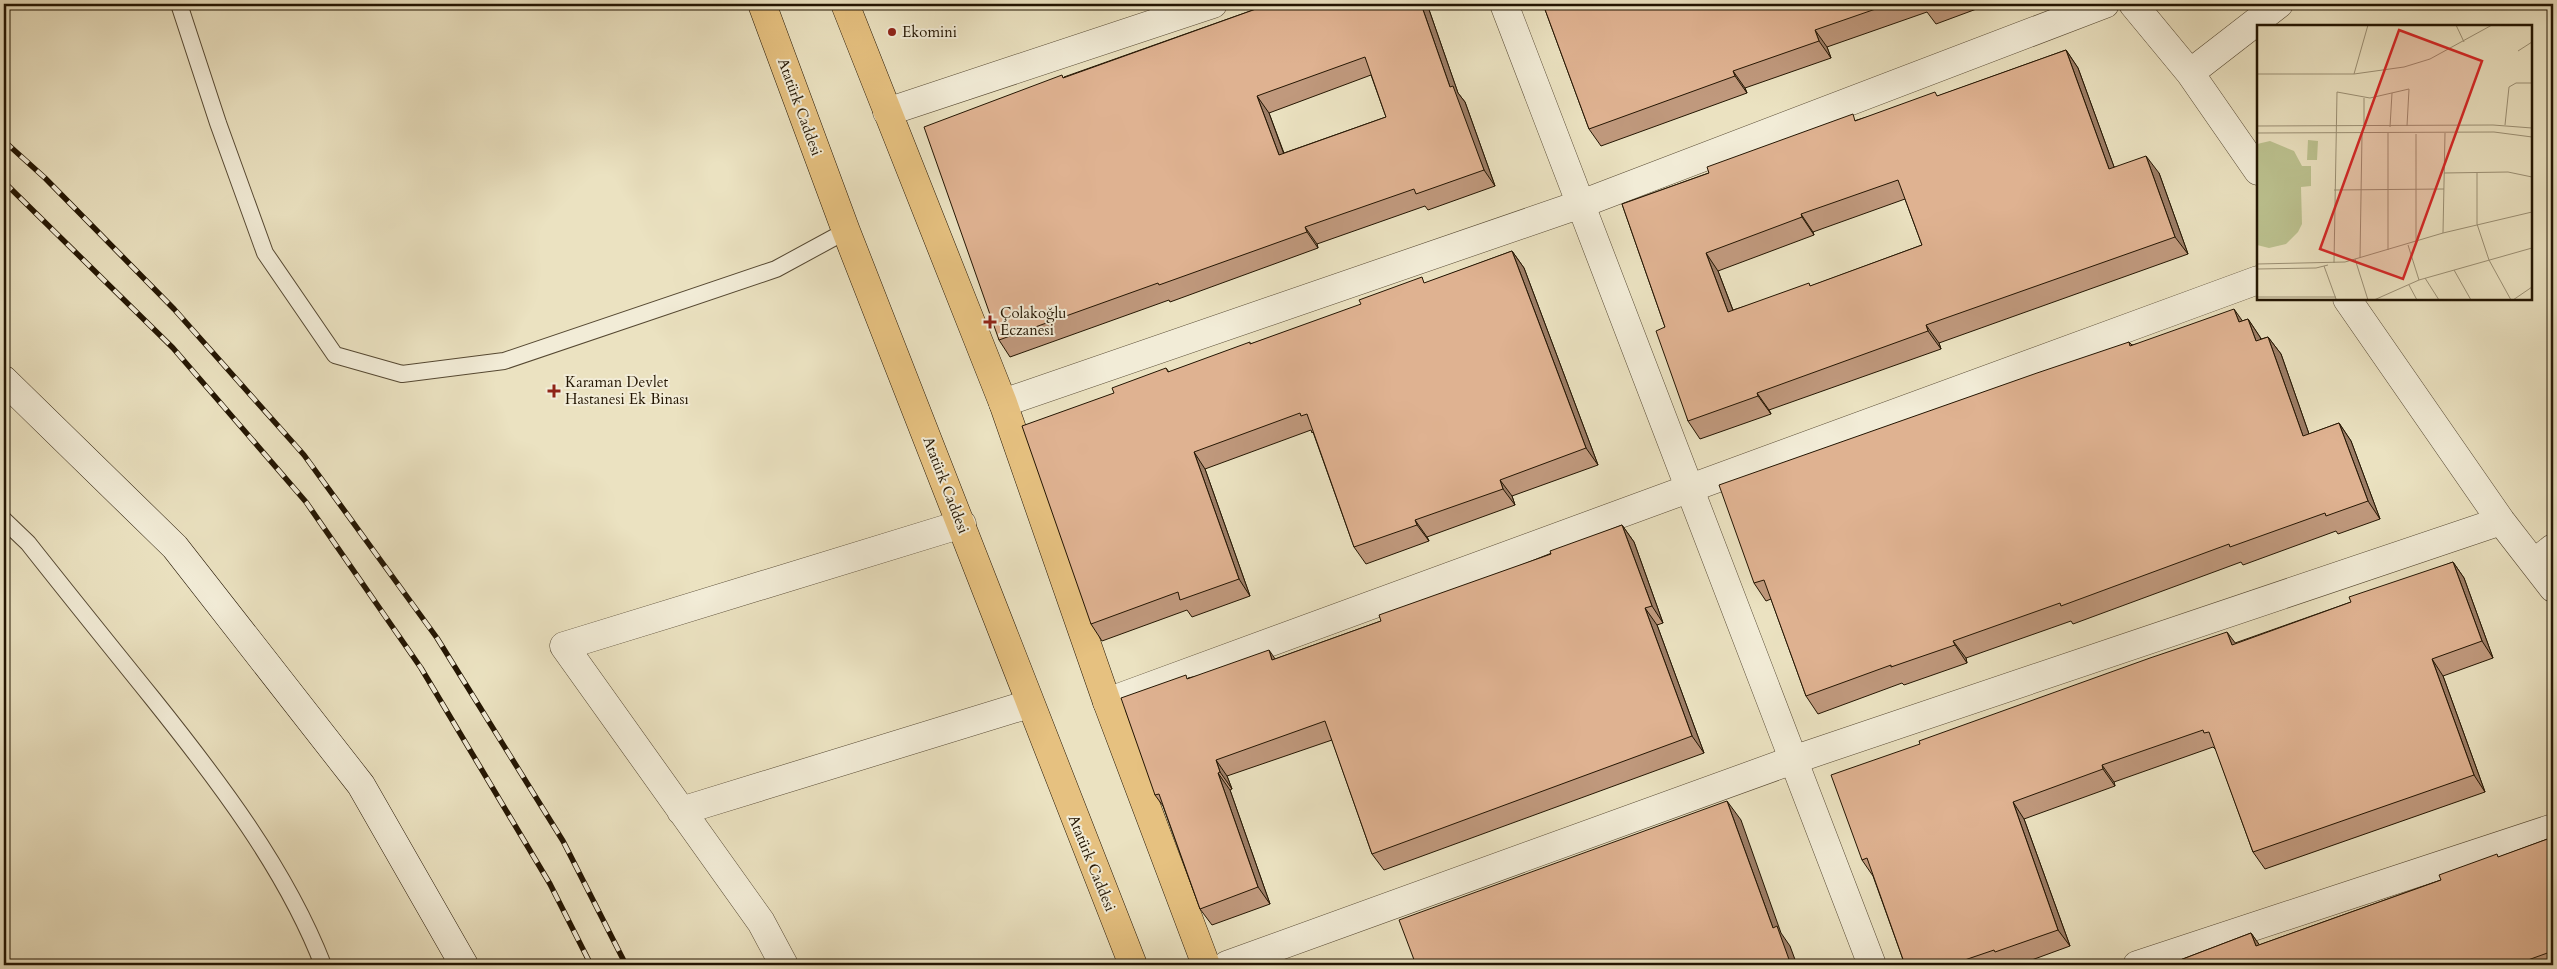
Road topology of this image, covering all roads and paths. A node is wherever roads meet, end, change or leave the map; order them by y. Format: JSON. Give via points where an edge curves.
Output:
{"nodes":[{"id":1,"x":179,"y":4,"type":"edge"},
{"id":2,"x":762,"y":4,"type":"edge"},
{"id":3,"x":845,"y":4,"type":"edge"},
{"id":4,"x":1213,"y":4,"type":"edge"},
{"id":5,"x":1504,"y":4,"type":"edge"},
{"id":6,"x":2105,"y":4,"type":"edge"},
{"id":7,"x":2133,"y":4,"type":"edge"},
{"id":8,"x":2279,"y":4,"type":"edge"},
{"id":9,"x":2190,"y":73,"type":"junction"},
{"id":10,"x":887,"y":112,"type":"junction"},
{"id":11,"x":2257,"y":171,"type":"edge"},
{"id":12,"x":1581,"y":204,"type":"junction"},
{"id":13,"x":846,"y":231,"type":"junction"},
{"id":14,"x":2257,"y":280,"type":"edge"},
{"id":15,"x":2348,"y":300,"type":"edge"},
{"id":16,"x":4,"y":380,"type":"edge"},
{"id":17,"x":1003,"y":403,"type":"junction"},
{"id":18,"x":1690,"y":489,"type":"junction"},
{"id":19,"x":4,"y":520,"type":"edge"},
{"id":20,"x":2501,"y":521,"type":"junction"},
{"id":21,"x":962,"y":524,"type":"junction"},
{"id":22,"x":2544,"y":555,"type":"edge"},
{"id":23,"x":2553,"y":588,"type":"edge"},
{"id":24,"x":1106,"y":702,"type":"junction"},
{"id":25,"x":1029,"y":704,"type":"junction"},
{"id":26,"x":1794,"y":760,"type":"junction"},
{"id":27,"x":680,"y":812,"type":"junction"},
{"id":28,"x":2553,"y":828,"type":"edge"},
{"id":29,"x":323,"y":965,"type":"edge"},
{"id":30,"x":464,"y":965,"type":"edge"},
{"id":31,"x":784,"y":965,"type":"edge"},
{"id":32,"x":1133,"y":965,"type":"edge"},
{"id":33,"x":1206,"y":965,"type":"edge"},
{"id":34,"x":1227,"y":965,"type":"edge"},
{"id":35,"x":1872,"y":965,"type":"edge"},
{"id":36,"x":2137,"y":965,"type":"edge"}],
"edges":[{"from":1,"to":13,"type":"lane","via":[[265,252],[335,355],[402,374],[504,361],[776,269]]},
{"from":2,"to":13,"type":"highway","name":"Atatürk Caddesi"},
{"from":3,"to":10,"type":"highway"},
{"from":4,"to":10,"type":"street"},
{"from":5,"to":12,"type":"street"},
{"from":6,"to":12,"type":"street"},
{"from":7,"to":9,"type":"street"},
{"from":8,"to":9,"type":"street"},
{"from":9,"to":11,"type":"street"},
{"from":10,"to":17,"type":"highway"},
{"from":12,"to":17,"type":"street"},
{"from":12,"to":18,"type":"street"},
{"from":13,"to":21,"type":"highway","name":"Atatürk Caddesi"},
{"from":14,"to":18,"type":"street"},
{"from":15,"to":20,"type":"street"},
{"from":16,"to":30,"type":"street","via":[[181,554],[361,785]]},
{"from":17,"to":24,"type":"highway"},
{"from":18,"to":24,"type":"street"},
{"from":18,"to":26,"type":"street"},
{"from":19,"to":29,"type":"lane","via":[[28,543],[220,783],[276,872]]},
{"from":20,"to":22,"type":"street"},
{"from":20,"to":26,"type":"street"},
{"from":21,"to":25,"type":"highway","name":"Atatürk Caddesi"},
{"from":21,"to":27,"type":"street","via":[[564,646]]},
{"from":22,"to":23,"type":"street"},
{"from":24,"to":33,"type":"highway"},
{"from":25,"to":27,"type":"street"},
{"from":25,"to":32,"type":"highway","name":"Atatürk Caddesi"},
{"from":26,"to":34,"type":"street"},
{"from":26,"to":35,"type":"street"},
{"from":27,"to":31,"type":"street","via":[[761,922]]},
{"from":28,"to":36,"type":"street"}]}
